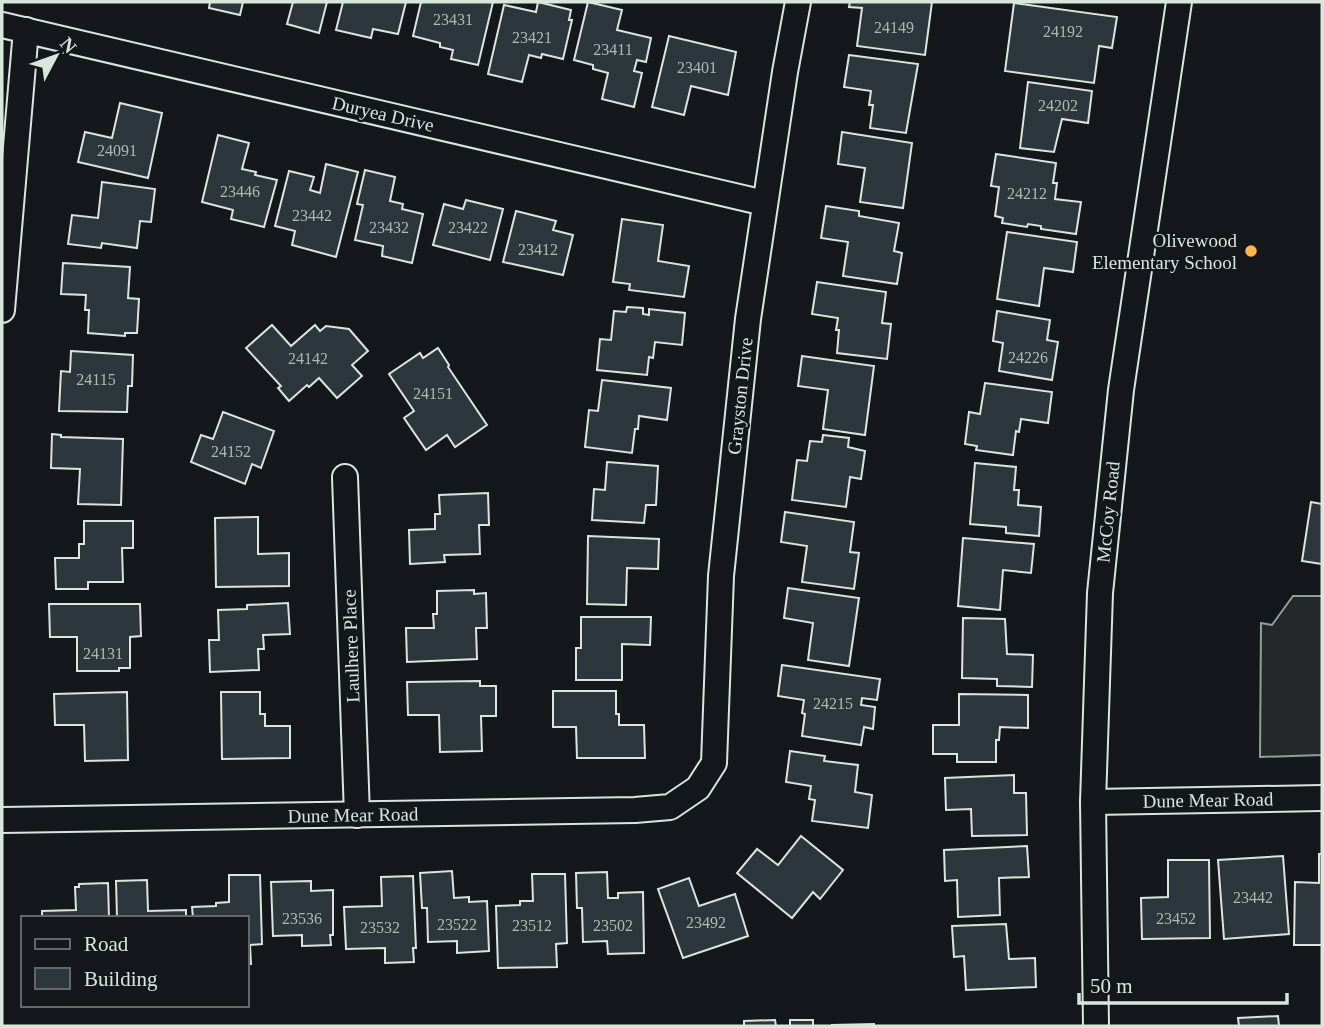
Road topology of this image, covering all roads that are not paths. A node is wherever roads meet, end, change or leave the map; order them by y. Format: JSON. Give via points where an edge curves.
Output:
{"nodes":[{"id":1,"x":798,"y":2,"type":"edge"},
{"id":2,"x":1179,"y":2,"type":"edge"},
{"id":3,"x":14,"y":28,"type":"edge"},
{"id":4,"x":765,"y":203,"type":"junction"},
{"id":5,"x":2,"y":310,"type":"edge"},
{"id":6,"x":345,"y":477,"type":"dead end"},
{"id":7,"x":698,"y":788,"type":"joint"},
{"id":8,"x":1322,"y":799,"type":"edge"},
{"id":9,"x":1093,"y":802,"type":"junction"},
{"id":10,"x":356,"y":814,"type":"junction"},
{"id":11,"x":2,"y":820,"type":"edge"},
{"id":12,"x":1096,"y":1026,"type":"edge"}],
"edges":[{"from":1,"to":4,"type":"street","name":"Grayston Drive"},
{"from":2,"to":9,"type":"street","name":"McCoy Road","via":[[1109,491],[1100,593]]},
{"from":3,"to":4,"type":"street","name":"Duryea Drive"},
{"from":3,"to":5,"type":"street"},
{"from":4,"to":7,"type":"street","name":"Grayston Drive","via":[[721,576],[714,763]]},
{"from":6,"to":10,"type":"street","name":"Laulhere Place"},
{"from":7,"to":10,"type":"street","name":"Dune Mear Road","via":[[670,807],[635,810]]},
{"from":8,"to":9,"type":"street","name":"Dune Mear Road"},
{"from":9,"to":12,"type":"street","name":"McCoy Road"},
{"from":10,"to":11,"type":"street","name":"Dune Mear Road"}]}
